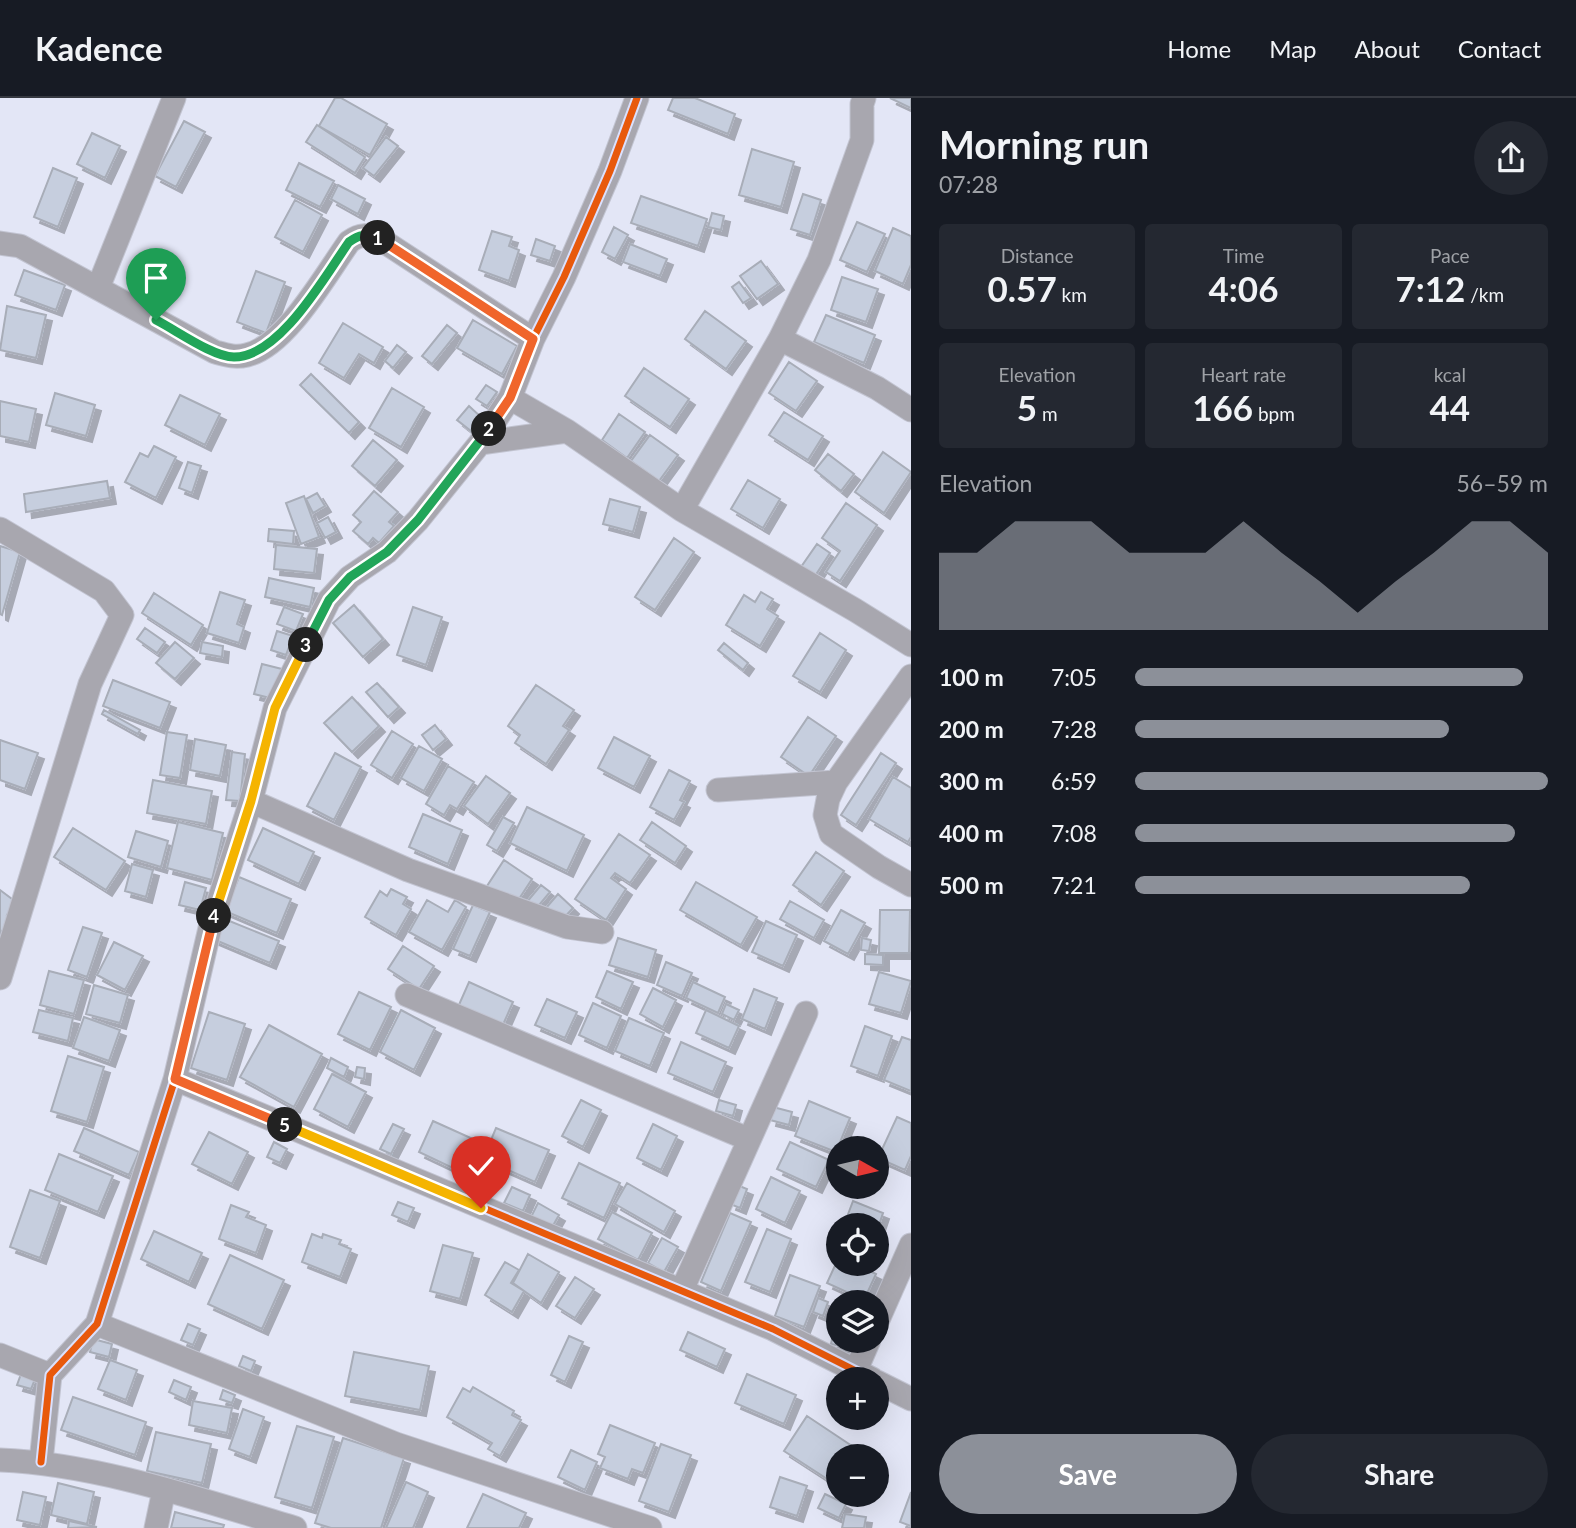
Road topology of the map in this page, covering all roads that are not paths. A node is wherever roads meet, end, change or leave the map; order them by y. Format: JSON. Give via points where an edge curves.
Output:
{"nodes":[{"id":1,"x":174,"y":98,"type":"edge"},
{"id":2,"x":637,"y":98,"type":"edge"},
{"id":3,"x":864,"y":98,"type":"edge"},
{"id":4,"x":0,"y":243,"type":"edge"},
{"id":5,"x":98,"y":288,"type":"junction"},
{"id":6,"x":533,"y":339,"type":"junction"},
{"id":7,"x":780,"y":340,"type":"junction"},
{"id":8,"x":510,"y":398,"type":"junction"},
{"id":9,"x":911,"y":410,"type":"edge"},
{"id":10,"x":567,"y":431,"type":"junction"},
{"id":11,"x":480,"y":443,"type":"junction"},
{"id":12,"x":682,"y":510,"type":"junction"},
{"id":13,"x":0,"y":529,"type":"edge"},
{"id":14,"x":911,"y":645,"type":"edge"},
{"id":15,"x":911,"y":676,"type":"edge"},
{"id":16,"x":836,"y":782,"type":"junction"},
{"id":17,"x":718,"y":790,"type":"dead end"},
{"id":18,"x":251,"y":801,"type":"junction"},
{"id":19,"x":911,"y":885,"type":"edge"},
{"id":20,"x":602,"y":932,"type":"dead end"},
{"id":21,"x":0,"y":978,"type":"edge"},
{"id":22,"x":407,"y":995,"type":"dead end"},
{"id":23,"x":806,"y":1013,"type":"dead end"},
{"id":24,"x":175,"y":1079,"type":"junction"},
{"id":25,"x":748,"y":1139,"type":"junction"},
{"id":26,"x":911,"y":1245,"type":"edge"},
{"id":27,"x":682,"y":1290,"type":"junction"},
{"id":28,"x":889,"y":1295,"type":"edge"},
{"id":29,"x":97,"y":1324,"type":"junction"},
{"id":30,"x":0,"y":1355,"type":"edge"},
{"id":31,"x":848,"y":1367,"type":"edge"},
{"id":32,"x":50,"y":1375,"type":"junction"},
{"id":33,"x":889,"y":1387,"type":"edge"},
{"id":34,"x":911,"y":1399,"type":"edge"},
{"id":35,"x":0,"y":1460,"type":"edge"},
{"id":36,"x":41,"y":1462,"type":"junction"},
{"id":37,"x":164,"y":1490,"type":"junction"},
{"id":38,"x":156,"y":1528,"type":"edge"},
{"id":39,"x":295,"y":1528,"type":"edge"},
{"id":40,"x":650,"y":1528,"type":"edge"}],
"edges":[{"from":1,"to":5,"type":"street"},
{"from":2,"to":6,"type":"street","via":[[610,171]]},
{"from":3,"to":7,"type":"street","via":[[862,140],[819,260]]},
{"from":4,"to":5,"type":"street","via":[[20,246]]},
{"from":5,"to":6,"type":"street","via":[[215,352],[249,355],[288,328],[349,242],[366,234]]},
{"from":6,"to":8,"type":"street"},
{"from":7,"to":9,"type":"street"},
{"from":7,"to":12,"type":"street"},
{"from":8,"to":10,"type":"street"},
{"from":8,"to":11,"type":"street"},
{"from":10,"to":11,"type":"street"},
{"from":10,"to":12,"type":"street"},
{"from":11,"to":18,"type":"street","via":[[418,520],[329,600],[275,708]]},
{"from":12,"to":14,"type":"street"},
{"from":13,"to":21,"type":"street","via":[[104,591],[122,615],[90,684]]},
{"from":15,"to":16,"type":"street"},
{"from":16,"to":17,"type":"street"},
{"from":16,"to":19,"type":"street","via":[[825,815],[831,834]]},
{"from":18,"to":20,"type":"street","via":[[408,870],[567,927]]},
{"from":18,"to":24,"type":"street","via":[[210,928]]},
{"from":22,"to":25,"type":"street"},
{"from":23,"to":25,"type":"street"},
{"from":24,"to":27,"type":"street"},
{"from":24,"to":29,"type":"street"},
{"from":25,"to":27,"type":"street"},
{"from":26,"to":28,"type":"street"},
{"from":27,"to":31,"type":"street"},
{"from":29,"to":32,"type":"street"},
{"from":29,"to":40,"type":"street","via":[[396,1444]]},
{"from":30,"to":32,"type":"street"},
{"from":32,"to":36,"type":"street"},
{"from":33,"to":34,"type":"street"},
{"from":35,"to":36,"type":"street"},
{"from":36,"to":37,"type":"street"},
{"from":37,"to":38,"type":"street"},
{"from":37,"to":39,"type":"street"}]}
